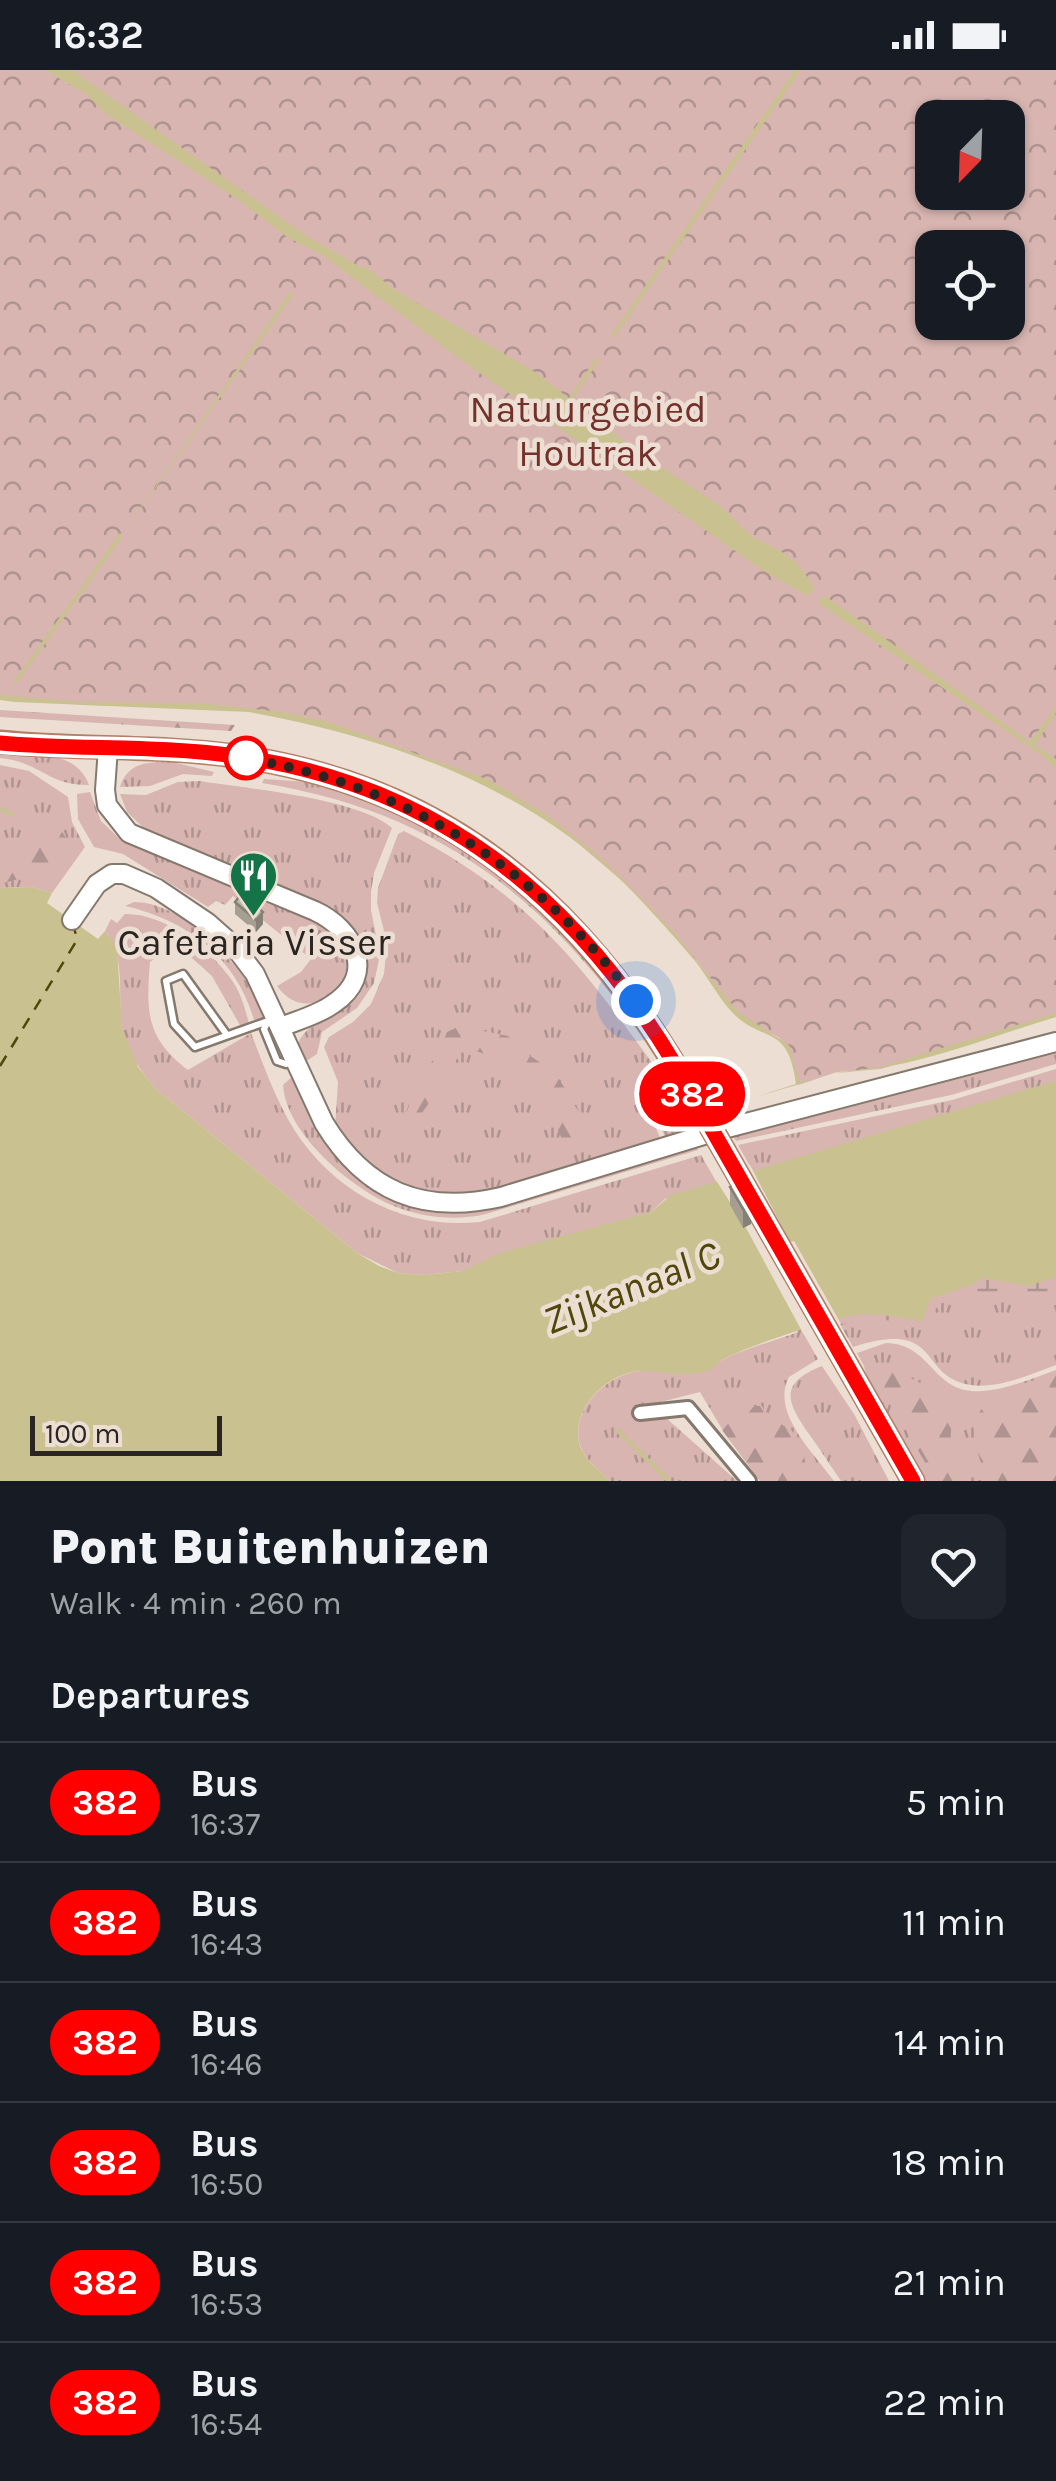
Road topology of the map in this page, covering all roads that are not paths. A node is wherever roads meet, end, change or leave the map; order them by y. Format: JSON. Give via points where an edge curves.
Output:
{"nodes":[{"id":1,"x":0,"y":742,"type":"edge"},
{"id":2,"x":108,"y":748,"type":"junction"},
{"id":3,"x":72,"y":920,"type":"dead end"},
{"id":4,"x":282,"y":1028,"type":"junction"},
{"id":5,"x":227,"y":1034,"type":"junction"},
{"id":6,"x":1056,"y":1042,"type":"edge"},
{"id":7,"x":294,"y":1060,"type":"junction"},
{"id":8,"x":640,"y":1413,"type":"dead end"},
{"id":9,"x":750,"y":1481,"type":"edge"},
{"id":10,"x":913,"y":1481,"type":"edge"}],
"edges":[{"from":1,"to":2,"type":"main road"},
{"from":2,"to":4,"type":"street","via":[[105,798],[129,834],[328,917],[349,936],[356,967],[346,994]]},
{"from":2,"to":10,"type":"main road","bridge":true,"via":[[287,766],[376,793],[510,869],[584,937],[636,1001]]},
{"from":3,"to":4,"type":"street","via":[[104,878],[124,874],[142,881],[234,946]]},
{"from":4,"to":7,"type":"street"},
{"from":5,"to":5,"type":"lane","via":[[194,1047],[174,1024],[166,982],[183,974]]},
{"from":5,"to":7,"type":"lane","via":[[268,1021],[264,1031],[278,1060]]},
{"from":6,"to":7,"type":"street","via":[[464,1204],[413,1198],[361,1170],[336,1144]]},
{"from":8,"to":9,"type":"street","via":[[688,1408]]}]}
